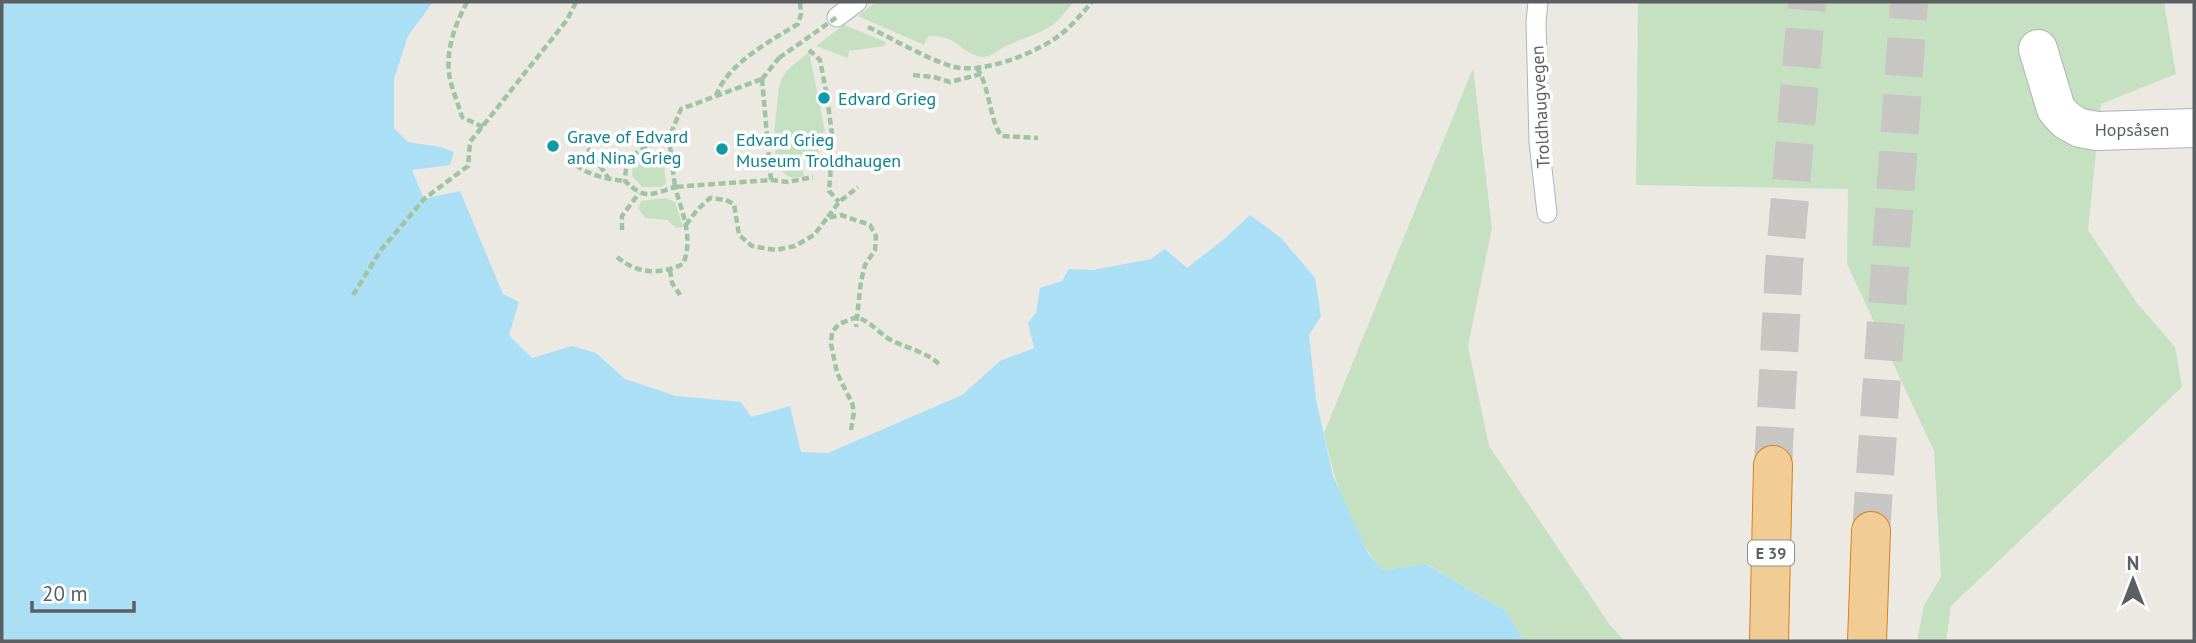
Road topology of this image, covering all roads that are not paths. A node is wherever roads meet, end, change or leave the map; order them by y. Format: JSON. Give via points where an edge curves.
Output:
{"nodes":[{"id":1,"x":857,"y":2,"type":"edge"},
{"id":2,"x":1538,"y":2,"type":"edge"},
{"id":3,"x":838,"y":15,"type":"road end"},
{"id":4,"x":2038,"y":48,"type":"dead end"},
{"id":5,"x":2194,"y":128,"type":"edge"},
{"id":6,"x":1547,"y":212,"type":"dead end"},
{"id":7,"x":1773,"y":465,"type":"tunnel mouth"},
{"id":8,"x":1871,"y":531,"type":"tunnel mouth"},
{"id":9,"x":1769,"y":641,"type":"edge"},
{"id":10,"x":1867,"y":641,"type":"edge"}],
"edges":[{"from":1,"to":3,"type":"lane"},
{"from":2,"to":6,"type":"lane","name":"Troldhaugvegen","via":[[1539,142]]},
{"from":4,"to":5,"type":"street","name":"Hopsåsen","via":[[2056,109],[2080,128]]},
{"from":7,"to":9,"type":"highway","number":"E 39"},
{"from":8,"to":10,"type":"highway"}]}
